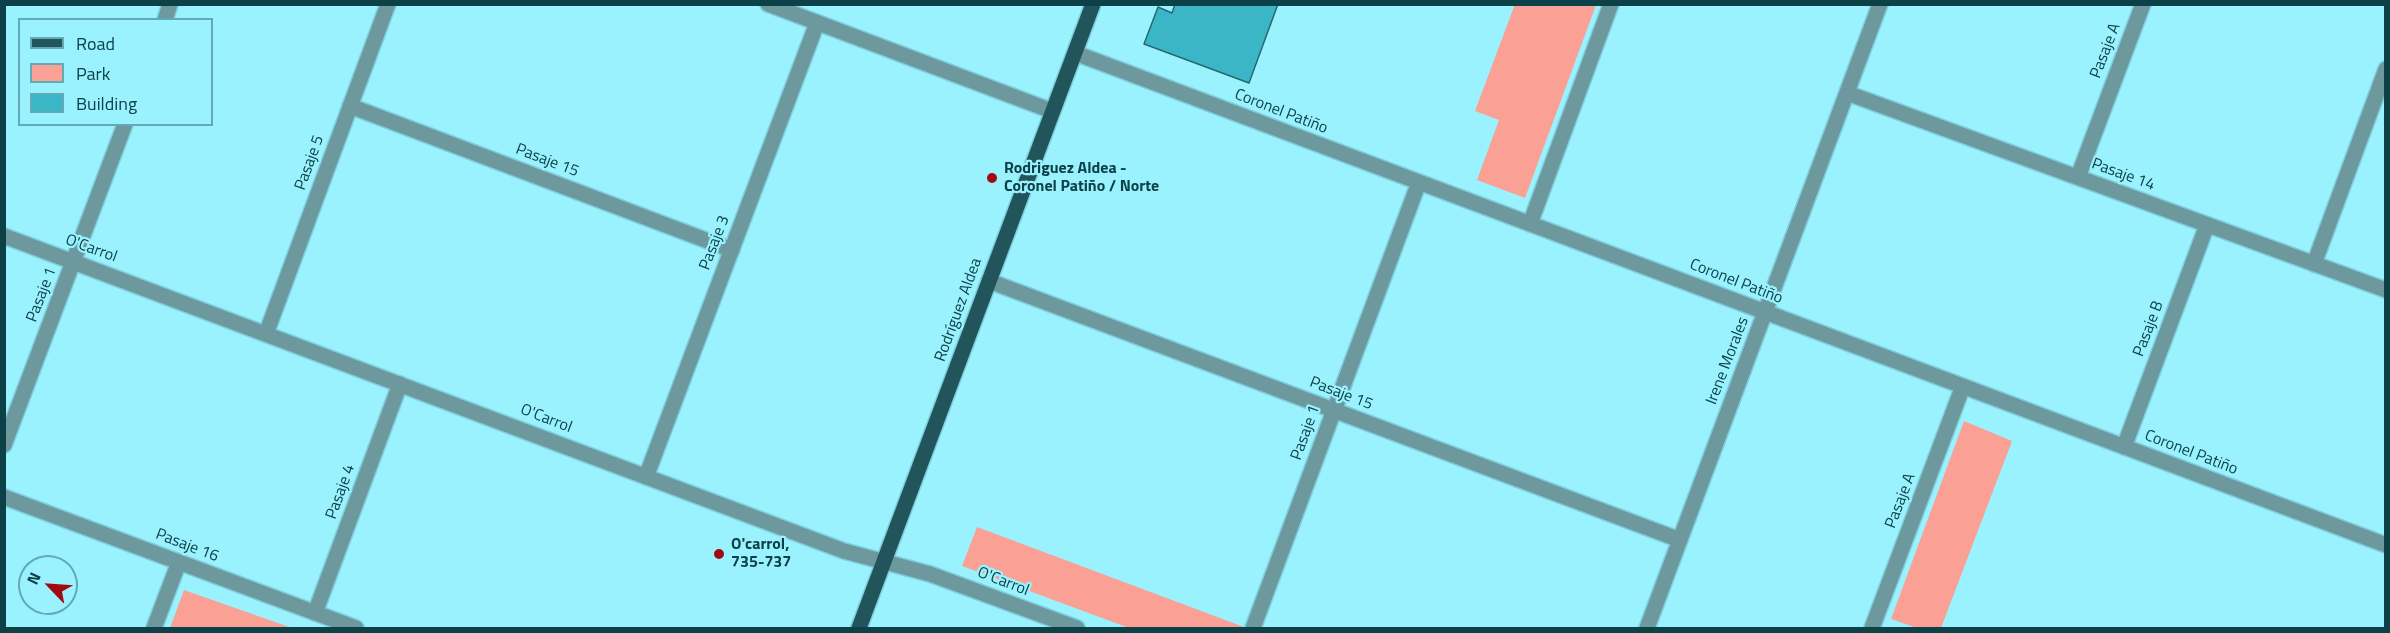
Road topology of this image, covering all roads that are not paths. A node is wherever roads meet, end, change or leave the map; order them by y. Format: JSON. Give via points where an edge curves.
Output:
{"nodes":[{"id":1,"x":388,"y":4,"type":"edge"},
{"id":2,"x":768,"y":4,"type":"edge"},
{"id":3,"x":1093,"y":4,"type":"edge"},
{"id":4,"x":1611,"y":4,"type":"edge"},
{"id":5,"x":1880,"y":4,"type":"edge"},
{"id":6,"x":2143,"y":4,"type":"edge"},
{"id":7,"x":817,"y":23,"type":"junction"},
{"id":8,"x":1075,"y":53,"type":"junction"},
{"id":9,"x":2385,"y":69,"type":"edge"},
{"id":10,"x":1847,"y":93,"type":"junction"},
{"id":11,"x":351,"y":106,"type":"junction"},
{"id":12,"x":1052,"y":111,"type":"junction"},
{"id":13,"x":124,"y":126,"type":"edge"},
{"id":14,"x":2078,"y":177,"type":"junction"},
{"id":15,"x":1419,"y":182,"type":"junction"},
{"id":16,"x":1530,"y":224,"type":"junction"},
{"id":17,"x":2207,"y":225,"type":"junction"},
{"id":18,"x":4,"y":236,"type":"edge"},
{"id":19,"x":732,"y":250,"type":"junction"},
{"id":20,"x":74,"y":261,"type":"junction"},
{"id":21,"x":2314,"y":264,"type":"junction"},
{"id":22,"x":989,"y":281,"type":"junction"},
{"id":23,"x":2385,"y":290,"type":"edge"},
{"id":24,"x":1765,"y":312,"type":"junction"},
{"id":25,"x":266,"y":334,"type":"junction"},
{"id":26,"x":400,"y":384,"type":"junction"},
{"id":27,"x":1963,"y":386,"type":"junction"},
{"id":28,"x":1334,"y":410,"type":"junction"},
{"id":29,"x":4,"y":445,"type":"edge"},
{"id":30,"x":2124,"y":447,"type":"junction"},
{"id":31,"x":646,"y":477,"type":"junction"},
{"id":32,"x":4,"y":497,"type":"edge"},
{"id":33,"x":1680,"y":540,"type":"junction"},
{"id":34,"x":2385,"y":545,"type":"edge"},
{"id":35,"x":883,"y":561,"type":"junction"},
{"id":36,"x":179,"y":562,"type":"junction"},
{"id":37,"x":315,"y":613,"type":"junction"},
{"id":38,"x":154,"y":628,"type":"edge"},
{"id":39,"x":356,"y":628,"type":"edge"},
{"id":40,"x":859,"y":628,"type":"edge"},
{"id":41,"x":1077,"y":628,"type":"edge"},
{"id":42,"x":1253,"y":628,"type":"edge"},
{"id":43,"x":1647,"y":628,"type":"edge"},
{"id":44,"x":1873,"y":628,"type":"edge"}],
"edges":[{"from":1,"to":11,"type":"street","name":"Pasaje 5"},
{"from":2,"to":7,"type":"street"},
{"from":3,"to":8,"type":"main road","name":"Rodríguez Aldea"},
{"from":4,"to":16,"type":"street"},
{"from":5,"to":10,"type":"street","name":"Irene Morales"},
{"from":6,"to":14,"type":"street","name":"Pasaje A"},
{"from":7,"to":12,"type":"street"},
{"from":7,"to":19,"type":"street","name":"Pasaje 3"},
{"from":8,"to":12,"type":"main road","name":"Rodríguez Aldea"},
{"from":8,"to":15,"type":"street","name":"Coronel Patiño"},
{"from":9,"to":21,"type":"street"},
{"from":10,"to":14,"type":"street","name":"Pasaje 14"},
{"from":10,"to":24,"type":"street","name":"Irene Morales"},
{"from":11,"to":19,"type":"street","name":"Pasaje 15"},
{"from":11,"to":25,"type":"street","name":"Pasaje 5"},
{"from":12,"to":22,"type":"main road","name":"Rodríguez Aldea"},
{"from":13,"to":20,"type":"street","name":"Pasaje 1"},
{"from":14,"to":17,"type":"street","name":"Pasaje 14"},
{"from":15,"to":16,"type":"street","name":"Coronel Patiño"},
{"from":15,"to":28,"type":"street","name":"Pasaje 1"},
{"from":16,"to":24,"type":"street","name":"Coronel Patiño"},
{"from":17,"to":21,"type":"street","name":"Pasaje 14"},
{"from":17,"to":30,"type":"street","name":"Pasaje B"},
{"from":18,"to":20,"type":"street","name":"O'Carrol"},
{"from":19,"to":31,"type":"street","name":"Pasaje 3"},
{"from":20,"to":25,"type":"street","name":"O'Carrol"},
{"from":20,"to":29,"type":"street","name":"Pasaje 1"},
{"from":21,"to":23,"type":"street","name":"Pasaje 14"},
{"from":22,"to":28,"type":"street","name":"Pasaje 15"},
{"from":22,"to":35,"type":"main road","name":"Rodríguez Aldea"},
{"from":24,"to":27,"type":"street","name":"Coronel Patiño"},
{"from":24,"to":33,"type":"street","name":"Irene Morales"},
{"from":25,"to":26,"type":"street","name":"O'Carrol"},
{"from":26,"to":31,"type":"street","name":"O'Carrol"},
{"from":26,"to":37,"type":"street","name":"Pasaje 4"},
{"from":27,"to":30,"type":"street","name":"Coronel Patiño"},
{"from":27,"to":44,"type":"street","name":"Pasaje A"},
{"from":28,"to":33,"type":"street","name":"Pasaje 15"},
{"from":28,"to":42,"type":"street","name":"Pasaje 1"},
{"from":30,"to":34,"type":"street","name":"Coronel Patiño"},
{"from":31,"to":35,"type":"street","name":"O'Carrol","via":[[844,551]]},
{"from":32,"to":36,"type":"street","name":"Pasaje 16"},
{"from":33,"to":43,"type":"street","name":"Irene Morales"},
{"from":35,"to":40,"type":"main road","name":"Rodríguez Aldea"},
{"from":35,"to":41,"type":"street","name":"O'Carrol","via":[[930,574]]},
{"from":36,"to":37,"type":"street","name":"Pasaje 16"},
{"from":36,"to":38,"type":"street"},
{"from":37,"to":39,"type":"street","name":"Pasaje 16"}]}
